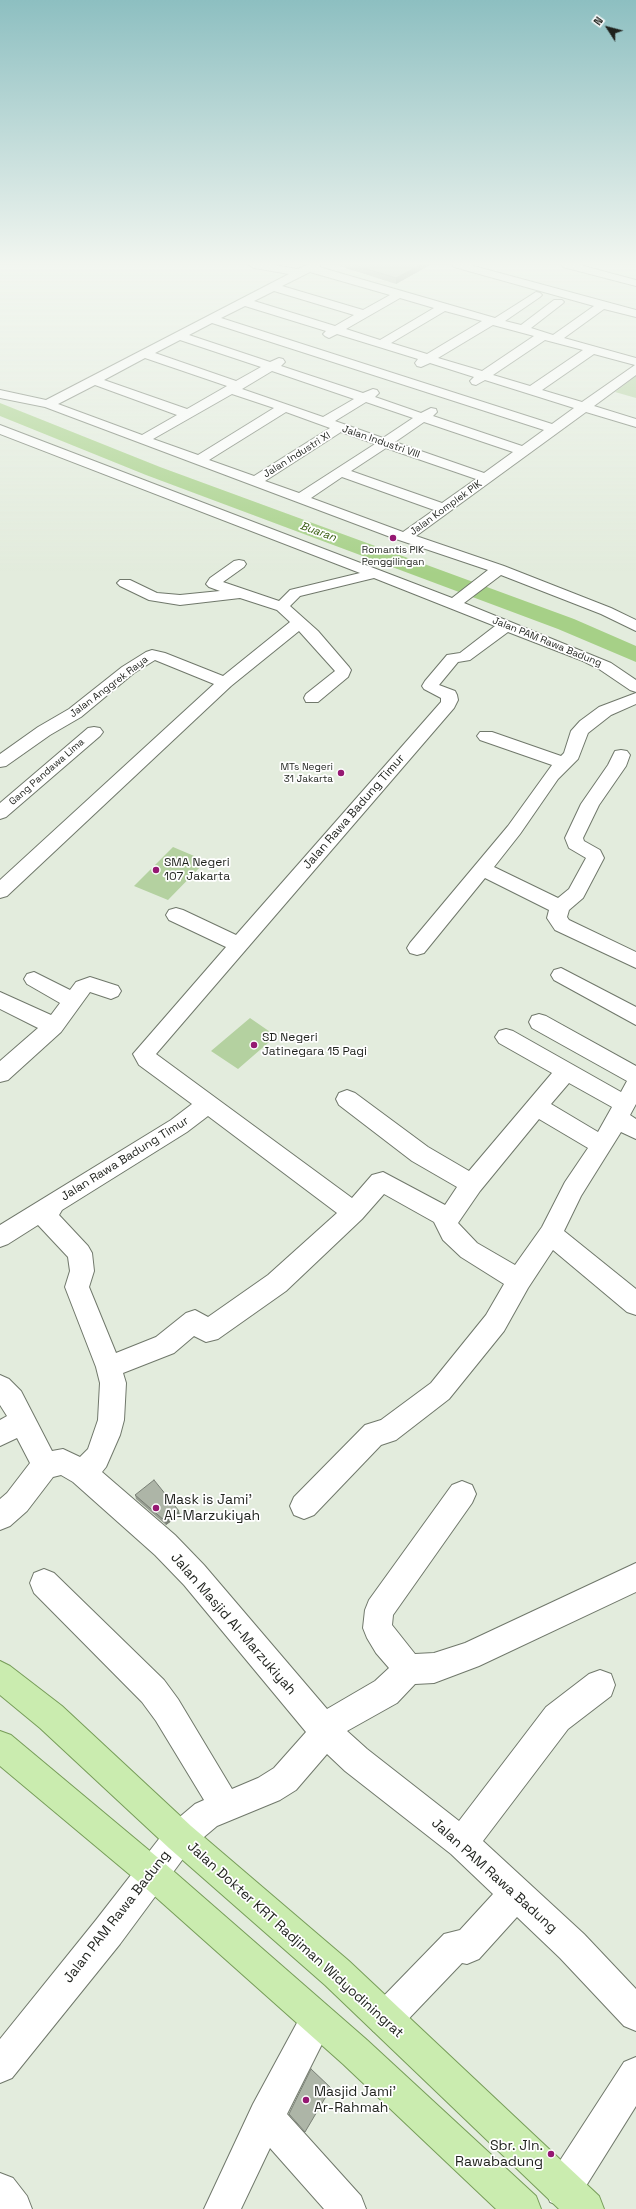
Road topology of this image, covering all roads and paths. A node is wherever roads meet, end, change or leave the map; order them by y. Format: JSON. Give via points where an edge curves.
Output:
{"nodes":[{"id":1,"x":117,"y":368,"type":"edge"},
{"id":2,"x":183,"y":368,"type":"edge"},
{"id":3,"x":267,"y":368,"type":"edge"},
{"id":4,"x":277,"y":368,"type":"edge"},
{"id":5,"x":365,"y":368,"type":"edge"},
{"id":6,"x":413,"y":368,"type":"edge"},
{"id":7,"x":462,"y":368,"type":"edge"},
{"id":8,"x":496,"y":368,"type":"edge"},
{"id":9,"x":564,"y":368,"type":"edge"},
{"id":10,"x":636,"y":369,"type":"edge"},
{"id":11,"x":484,"y":375,"type":"junction"},
{"id":12,"x":396,"y":378,"type":"junction"},
{"id":13,"x":94,"y":380,"type":"junction"},
{"id":14,"x":468,"y":386,"type":"junction"},
{"id":15,"x":234,"y":387,"type":"junction"},
{"id":16,"x":532,"y":390,"type":"junction"},
{"id":17,"x":483,"y":391,"type":"dead end"},
{"id":18,"x":0,"y":394,"type":"edge"},
{"id":19,"x":453,"y":396,"type":"junction"},
{"id":20,"x":365,"y":398,"type":"junction"},
{"id":21,"x":48,"y":404,"type":"junction"},
{"id":22,"x":584,"y":407,"type":"junction"},
{"id":23,"x":284,"y":408,"type":"junction"},
{"id":24,"x":554,"y":413,"type":"dead end"},
{"id":25,"x":188,"y":414,"type":"junction"},
{"id":26,"x":423,"y":417,"type":"junction"},
{"id":27,"x":569,"y":418,"type":"junction"},
{"id":28,"x":324,"y":422,"type":"junction"},
{"id":29,"x":636,"y":423,"type":"edge"},
{"id":30,"x":340,"y":427,"type":"junction"},
{"id":31,"x":0,"y":429,"type":"edge"},
{"id":32,"x":554,"y":429,"type":"junction"},
{"id":33,"x":142,"y":440,"type":"junction"},
{"id":34,"x":384,"y":443,"type":"junction"},
{"id":35,"x":524,"y":450,"type":"junction"},
{"id":36,"x":198,"y":461,"type":"junction"},
{"id":37,"x":341,"y":472,"type":"junction"},
{"id":38,"x":486,"y":478,"type":"junction"},
{"id":39,"x":254,"y":482,"type":"junction"},
{"id":40,"x":300,"y":499,"type":"junction"},
{"id":41,"x":445,"y":509,"type":"junction"},
{"id":42,"x":405,"y":537,"type":"junction"},
{"id":43,"x":239,"y":564,"type":"dead end"},
{"id":44,"x":498,"y":570,"type":"junction"},
{"id":45,"x":373,"y":574,"type":"junction"},
{"id":46,"x":125,"y":584,"type":"dead end"},
{"id":47,"x":242,"y":594,"type":"junction"},
{"id":48,"x":456,"y":603,"type":"junction"},
{"id":49,"x":282,"y":607,"type":"junction"},
{"id":50,"x":300,"y":622,"type":"junction"},
{"id":51,"x":507,"y":625,"type":"junction"},
{"id":52,"x":636,"y":626,"type":"edge"},
{"id":53,"x":225,"y":683,"type":"junction"},
{"id":54,"x":636,"y":687,"type":"edge"},
{"id":55,"x":312,"y":698,"type":"dead end"},
{"id":56,"x":636,"y":698,"type":"edge"},
{"id":57,"x":94,"y":732,"type":"dead end"},
{"id":58,"x":486,"y":736,"type":"dead end"},
{"id":59,"x":621,"y":755,"type":"dead end"},
{"id":60,"x":0,"y":762,"type":"edge"},
{"id":61,"x":563,"y":763,"type":"junction"},
{"id":62,"x":0,"y":813,"type":"edge"},
{"id":63,"x":481,"y":870,"type":"junction"},
{"id":64,"x":0,"y":891,"type":"edge"},
{"id":65,"x":560,"y":907,"type":"junction"},
{"id":66,"x":176,"y":915,"type":"dead end"},
{"id":67,"x":239,"y":945,"type":"junction"},
{"id":68,"x":417,"y":948,"type":"dead end"},
{"id":69,"x":636,"y":961,"type":"edge"},
{"id":70,"x":561,"y":975,"type":"dead end"},
{"id":71,"x":34,"y":979,"type":"dead end"},
{"id":72,"x":111,"y":991,"type":"dead end"},
{"id":73,"x":0,"y":1000,"type":"edge"},
{"id":74,"x":73,"y":1001,"type":"junction"},
{"id":75,"x":636,"y":1017,"type":"edge"},
{"id":76,"x":539,"y":1022,"type":"dead end"},
{"id":77,"x":54,"y":1026,"type":"junction"},
{"id":78,"x":506,"y":1037,"type":"dead end"},
{"id":79,"x":565,"y":1072,"type":"junction"},
{"id":80,"x":0,"y":1074,"type":"edge"},
{"id":81,"x":636,"y":1076,"type":"edge"},
{"id":82,"x":636,"y":1084,"type":"edge"},
{"id":83,"x":347,"y":1099,"type":"dead end"},
{"id":84,"x":209,"y":1104,"type":"junction"},
{"id":85,"x":536,"y":1106,"type":"junction"},
{"id":86,"x":620,"y":1111,"type":"junction"},
{"id":87,"x":636,"y":1130,"type":"edge"},
{"id":88,"x":602,"y":1145,"type":"junction"},
{"id":89,"x":472,"y":1184,"type":"junction"},
{"id":90,"x":54,"y":1203,"type":"junction"},
{"id":91,"x":354,"y":1212,"type":"junction"},
{"id":92,"x":448,"y":1218,"type":"junction"},
{"id":93,"x":550,"y":1234,"type":"junction"},
{"id":94,"x":0,"y":1237,"type":"edge"},
{"id":95,"x":519,"y":1280,"type":"junction"},
{"id":96,"x":636,"y":1304,"type":"edge"},
{"id":97,"x":109,"y":1367,"type":"junction"},
{"id":98,"x":0,"y":1387,"type":"edge"},
{"id":99,"x":22,"y":1421,"type":"junction"},
{"id":100,"x":0,"y":1434,"type":"edge"},
{"id":101,"x":45,"y":1465,"type":"junction"},
{"id":102,"x":83,"y":1473,"type":"junction"},
{"id":103,"x":462,"y":1494,"type":"dead end"},
{"id":104,"x":304,"y":1506,"type":"dead end"},
{"id":105,"x":0,"y":1516,"type":"edge"},
{"id":106,"x":636,"y":1577,"type":"edge"},
{"id":107,"x":44,"y":1583,"type":"dead end"},
{"id":108,"x":409,"y":1669,"type":"junction"},
{"id":109,"x":0,"y":1676,"type":"edge"},
{"id":110,"x":600,"y":1686,"type":"dead end"},
{"id":111,"x":326,"y":1732,"type":"junction"},
{"id":112,"x":0,"y":1746,"type":"edge"},
{"id":113,"x":225,"y":1806,"type":"junction"},
{"id":114,"x":180,"y":1837,"type":"junction"},
{"id":115,"x":462,"y":1843,"type":"junction"},
{"id":116,"x":152,"y":1873,"type":"junction"},
{"id":117,"x":516,"y":1894,"type":"junction"},
{"id":118,"x":636,"y":2014,"type":"edge"},
{"id":119,"x":385,"y":2019,"type":"junction"},
{"id":120,"x":317,"y":2020,"type":"junction"},
{"id":121,"x":0,"y":2066,"type":"edge"},
{"id":122,"x":636,"y":2074,"type":"edge"},
{"id":123,"x":266,"y":2117,"type":"junction"},
{"id":124,"x":0,"y":2190,"type":"edge"},
{"id":125,"x":575,"y":2199,"type":"edge"},
{"id":126,"x":226,"y":2207,"type":"edge"},
{"id":127,"x":14,"y":2209,"type":"edge"},
{"id":128,"x":348,"y":2209,"type":"edge"},
{"id":129,"x":523,"y":2209,"type":"edge"}],
"edges":[{"from":1,"to":13,"type":"street"},
{"from":2,"to":15,"type":"street","name":"Jalan Industri VIII"},
{"from":3,"to":15,"type":"street"},
{"from":4,"to":20,"type":"street"},
{"from":5,"to":12,"type":"street"},
{"from":6,"to":12,"type":"street"},
{"from":7,"to":11,"type":"street"},
{"from":8,"to":11,"type":"street"},
{"from":9,"to":16,"type":"street"},
{"from":10,"to":22,"type":"street","name":"Jalan Komplek PIK"},
{"from":11,"to":14,"type":"street"},
{"from":11,"to":16,"type":"street"},
{"from":12,"to":19,"type":"street"},
{"from":12,"to":20,"type":"street"},
{"from":13,"to":21,"type":"street"},
{"from":13,"to":25,"type":"street"},
{"from":14,"to":17,"type":"street"},
{"from":14,"to":19,"type":"street"},
{"from":15,"to":23,"type":"street","name":"Jalan Industri VIII"},
{"from":15,"to":25,"type":"street"},
{"from":16,"to":22,"type":"street"},
{"from":18,"to":21,"type":"street","name":"Jalan Komplek PIK"},
{"from":19,"to":26,"type":"street"},
{"from":19,"to":32,"type":"street"},
{"from":20,"to":26,"type":"street"},
{"from":20,"to":28,"type":"street"},
{"from":21,"to":33,"type":"street","name":"Jalan Komplek PIK"},
{"from":22,"to":27,"type":"street","name":"Jalan Komplek PIK"},
{"from":22,"to":29,"type":"street"},
{"from":23,"to":28,"type":"street","name":"Jalan Industri VIII"},
{"from":23,"to":36,"type":"street"},
{"from":24,"to":27,"type":"street"},
{"from":25,"to":33,"type":"street"},
{"from":26,"to":34,"type":"street"},
{"from":26,"to":35,"type":"street"},
{"from":27,"to":32,"type":"street","name":"Jalan Komplek PIK"},
{"from":28,"to":30,"type":"street","name":"Jalan Industri VIII"},
{"from":30,"to":34,"type":"street","name":"Jalan Industri VIII"},
{"from":30,"to":39,"type":"street","name":"Jalan Industri XI"},
{"from":31,"to":45,"type":"street","name":"Jalan PAM Rawa Badung"},
{"from":32,"to":35,"type":"street","name":"Jalan Komplek PIK"},
{"from":33,"to":36,"type":"street","name":"Jalan Komplek PIK"},
{"from":34,"to":37,"type":"street"},
{"from":34,"to":38,"type":"street","name":"Jalan Industri VIII"},
{"from":35,"to":38,"type":"street","name":"Jalan Komplek PIK"},
{"from":36,"to":39,"type":"street","name":"Jalan Komplek PIK"},
{"from":37,"to":40,"type":"street"},
{"from":37,"to":41,"type":"street"},
{"from":38,"to":41,"type":"street","name":"Jalan Komplek PIK"},
{"from":39,"to":40,"type":"street","name":"Jalan Komplek PIK"},
{"from":40,"to":42,"type":"street","name":"Jalan Komplek PIK"},
{"from":41,"to":42,"type":"street","name":"Jalan Komplek PIK"},
{"from":42,"to":44,"type":"street"},
{"from":43,"to":47,"type":"street","via":[[217,578],[214,584]]},
{"from":44,"to":48,"type":"street"},
{"from":44,"to":52,"type":"street","via":[[606,611]]},
{"from":45,"to":48,"type":"street","name":"Jalan PAM Rawa Badung"},
{"from":45,"to":49,"type":"street","via":[[296,593],[290,596]]},
{"from":46,"to":47,"type":"street","via":[[154,597],[180,600]]},
{"from":47,"to":49,"type":"street"},
{"from":48,"to":51,"type":"street","name":"Jalan PAM Rawa Badung"},
{"from":49,"to":50,"type":"street"},
{"from":50,"to":53,"type":"street"},
{"from":50,"to":55,"type":"street","via":[[343,670],[342,674]]},
{"from":51,"to":54,"type":"street","name":"Jalan PAM Rawa Badung","via":[[589,658]]},
{"from":51,"to":67,"type":"street","name":"Jalan Rawa Badung Timur","via":[[464,657],[453,658],[431,684],[432,688],[449,695],[448,704]]},
{"from":53,"to":60,"type":"street","name":"Jalan Anggrek Raya","via":[[152,655],[128,670],[75,713]]},
{"from":53,"to":64,"type":"street"},
{"from":56,"to":61,"type":"street","via":[[604,710],[586,725],[580,731],[572,755]]},
{"from":57,"to":62,"type":"street","name":"Gang Pandawa Lima"},
{"from":58,"to":61,"type":"street"},
{"from":59,"to":65,"type":"street","via":[[590,804],[574,838],[576,844],[593,854],[595,858],[576,893]]},
{"from":61,"to":63,"type":"street"},
{"from":63,"to":65,"type":"street"},
{"from":63,"to":68,"type":"street"},
{"from":65,"to":69,"type":"street","via":[[557,918],[562,925]]},
{"from":66,"to":67,"type":"street"},
{"from":67,"to":84,"type":"street","name":"Jalan Rawa Badung Timur","via":[[144,1054],[146,1059]]},
{"from":70,"to":75,"type":"street"},
{"from":71,"to":74,"type":"street"},
{"from":72,"to":74,"type":"street","via":[[90,984]]},
{"from":73,"to":77,"type":"street"},
{"from":74,"to":77,"type":"street"},
{"from":76,"to":81,"type":"street"},
{"from":77,"to":80,"type":"street"},
{"from":78,"to":79,"type":"street"},
{"from":79,"to":85,"type":"street"},
{"from":79,"to":86,"type":"street"},
{"from":82,"to":86,"type":"street"},
{"from":83,"to":89,"type":"street","via":[[420,1154]]},
{"from":84,"to":90,"type":"street","name":"Jalan Rawa Badung Timur","via":[[179,1126]]},
{"from":84,"to":91,"type":"street"},
{"from":85,"to":88,"type":"street"},
{"from":85,"to":89,"type":"street"},
{"from":86,"to":87,"type":"street"},
{"from":86,"to":88,"type":"street"},
{"from":88,"to":93,"type":"street","via":[[573,1189]]},
{"from":89,"to":92,"type":"street"},
{"from":90,"to":94,"type":"street"},
{"from":90,"to":97,"type":"street","name":"Jalan Rawa Badung Timur","via":[[47,1213],[48,1221],[80,1253],[82,1271],[76,1287]]},
{"from":91,"to":92,"type":"street","via":[[380,1182],[383,1182]]},
{"from":91,"to":97,"type":"street","via":[[277,1283],[209,1331],[195,1321],[166,1345]]},
{"from":92,"to":95,"type":"street","via":[[446,1222],[451,1233],[469,1250]]},
{"from":93,"to":95,"type":"street"},
{"from":93,"to":96,"type":"street"},
{"from":95,"to":104,"type":"street","via":[[495,1323],[440,1391],[388,1431],[374,1434]]},
{"from":97,"to":102,"type":"street","name":"Jalan Rawa Badung Timur","via":[[113,1383],[113,1400],[107,1435],[97,1458]]},
{"from":98,"to":99,"type":"street","via":[[12,1400]]},
{"from":99,"to":100,"type":"street"},
{"from":99,"to":101,"type":"street"},
{"from":101,"to":102,"type":"street","via":[[63,1462]]},
{"from":101,"to":105,"type":"street","via":[[17,1502]]},
{"from":102,"to":111,"type":"street","name":"Jalan Masjid Al-Marzukiyah","via":[[165,1545],[194,1575]]},
{"from":103,"to":108,"type":"street","via":[[379,1610],[377,1628],[386,1643]]},
{"from":106,"to":108,"type":"street","via":[[469,1656],[434,1668]]},
{"from":107,"to":113,"type":"street","via":[[153,1691]]},
{"from":108,"to":111,"type":"street","name":"Jalan PAM Rawa Badung","via":[[386,1692],[339,1718]]},
{"from":109,"to":114,"type":"main road","name":"Jalan Dokter KRT Radjiman Widyodiningrat","via":[[51,1717]]},
{"from":110,"to":115,"type":"street","via":[[557,1718]]},
{"from":111,"to":113,"type":"street","name":"Jalan PAM Rawa Badung","via":[[285,1780]]},
{"from":111,"to":115,"type":"street","name":"Jalan PAM Rawa Badung","via":[[356,1760]]},
{"from":112,"to":116,"type":"main road"},
{"from":113,"to":114,"type":"street","name":"Jalan PAM Rawa Badung","via":[[206,1815]]},
{"from":114,"to":116,"type":"street","name":"Jalan PAM Rawa Badung"},
{"from":114,"to":119,"type":"main road","name":"Jalan Dokter KRT Radjiman Widyodiningrat","via":[[337,1973]]},
{"from":115,"to":117,"type":"street","name":"Jalan PAM Rawa Badung"},
{"from":116,"to":120,"type":"main road"},
{"from":116,"to":121,"type":"street","name":"Jalan PAM Rawa Badung"},
{"from":117,"to":118,"type":"street","name":"Jalan PAM Rawa Badung","via":[[572,1946]]},
{"from":117,"to":119,"type":"street","via":[[467,1947],[456,1946]]},
{"from":119,"to":125,"type":"main road","name":"Jalan Dokter KRT Radjiman Widyodiningrat"},
{"from":120,"to":123,"type":"street"},
{"from":120,"to":129,"type":"main road","via":[[355,2052]]},
{"from":122,"to":125,"type":"street"},
{"from":123,"to":126,"type":"street"},
{"from":123,"to":128,"type":"street"},
{"from":124,"to":127,"type":"street"}]}
